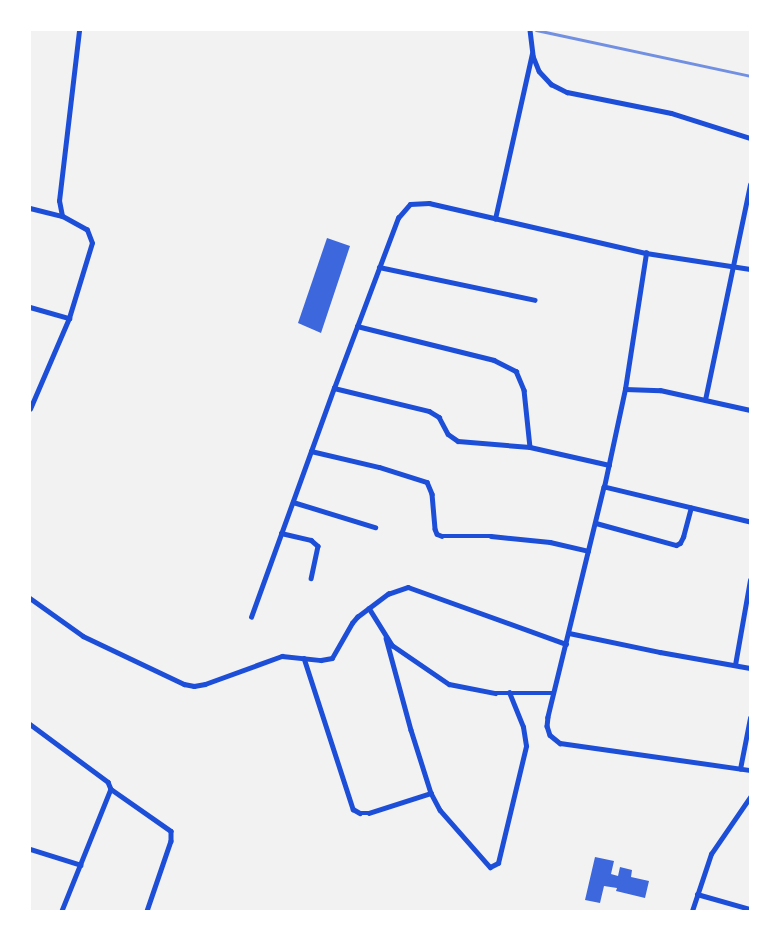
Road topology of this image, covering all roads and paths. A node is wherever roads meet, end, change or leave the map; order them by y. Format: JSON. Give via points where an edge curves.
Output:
{"nodes":[{"id":1,"x":79,"y":30,"type":"edge"},
{"id":2,"x":530,"y":30,"type":"edge"},
{"id":3,"x":532,"y":53,"type":"junction"},
{"id":4,"x":750,"y":138,"type":"edge"},
{"id":5,"x":750,"y":185,"type":"edge"},
{"id":6,"x":30,"y":208,"type":"edge"},
{"id":7,"x":62,"y":216,"type":"junction"},
{"id":8,"x":495,"y":219,"type":"junction"},
{"id":9,"x":646,"y":254,"type":"junction"},
{"id":10,"x":733,"y":266,"type":"junction"},
{"id":11,"x":379,"y":268,"type":"junction"},
{"id":12,"x":750,"y":269,"type":"edge"},
{"id":13,"x":535,"y":300,"type":"dead end"},
{"id":14,"x":30,"y":307,"type":"edge"},
{"id":15,"x":69,"y":318,"type":"junction"},
{"id":16,"x":357,"y":326,"type":"junction"},
{"id":17,"x":334,"y":388,"type":"junction"},
{"id":18,"x":625,"y":389,"type":"junction"},
{"id":19,"x":705,"y":400,"type":"junction"},
{"id":20,"x":30,"y":408,"type":"edge"},
{"id":21,"x":750,"y":410,"type":"edge"},
{"id":22,"x":530,"y":447,"type":"junction"},
{"id":23,"x":311,"y":451,"type":"junction"},
{"id":24,"x":609,"y":465,"type":"junction"},
{"id":25,"x":604,"y":487,"type":"junction"},
{"id":26,"x":292,"y":502,"type":"junction"},
{"id":27,"x":691,"y":508,"type":"junction"},
{"id":28,"x":750,"y":522,"type":"edge"},
{"id":29,"x":596,"y":523,"type":"junction"},
{"id":30,"x":375,"y":527,"type":"dead end"},
{"id":31,"x":281,"y":533,"type":"junction"},
{"id":32,"x":588,"y":550,"type":"junction"},
{"id":33,"x":311,"y":578,"type":"dead end"},
{"id":34,"x":750,"y":580,"type":"edge"},
{"id":35,"x":30,"y":598,"type":"edge"},
{"id":36,"x":369,"y":608,"type":"junction"},
{"id":37,"x":251,"y":617,"type":"dead end"},
{"id":38,"x":569,"y":633,"type":"junction"},
{"id":39,"x":386,"y":638,"type":"junction"},
{"id":40,"x":564,"y":642,"type":"junction"},
{"id":41,"x":304,"y":658,"type":"junction"},
{"id":42,"x":735,"y":665,"type":"junction"},
{"id":43,"x":750,"y":668,"type":"edge"},
{"id":44,"x":508,"y":693,"type":"junction"},
{"id":45,"x":554,"y":693,"type":"junction"},
{"id":46,"x":750,"y":718,"type":"edge"},
{"id":47,"x":30,"y":724,"type":"edge"},
{"id":48,"x":740,"y":769,"type":"junction"},
{"id":49,"x":750,"y":770,"type":"edge"},
{"id":50,"x":111,"y":789,"type":"junction"},
{"id":51,"x":431,"y":793,"type":"junction"},
{"id":52,"x":750,"y":798,"type":"edge"},
{"id":53,"x":30,"y":849,"type":"edge"},
{"id":54,"x":81,"y":865,"type":"junction"},
{"id":55,"x":697,"y":894,"type":"junction"},
{"id":56,"x":750,"y":908,"type":"edge"},
{"id":57,"x":62,"y":911,"type":"edge"},
{"id":58,"x":147,"y":911,"type":"edge"},
{"id":59,"x":692,"y":911,"type":"edge"}],
"edges":[{"from":1,"to":7,"type":"street","via":[[59,201]]},
{"from":2,"to":3,"type":"street"},
{"from":3,"to":4,"type":"street","via":[[538,71],[551,84],[567,92],[671,113]]},
{"from":3,"to":8,"type":"street"},
{"from":5,"to":10,"type":"street"},
{"from":6,"to":7,"type":"street"},
{"from":7,"to":15,"type":"street","via":[[86,230],[92,243]]},
{"from":8,"to":9,"type":"street"},
{"from":8,"to":11,"type":"street","via":[[429,203],[410,204],[398,218]]},
{"from":9,"to":10,"type":"street"},
{"from":9,"to":18,"type":"street"},
{"from":10,"to":12,"type":"street"},
{"from":10,"to":19,"type":"street"},
{"from":11,"to":13,"type":"street"},
{"from":11,"to":16,"type":"street"},
{"from":14,"to":15,"type":"street"},
{"from":15,"to":20,"type":"street"},
{"from":16,"to":17,"type":"street"},
{"from":16,"to":22,"type":"street","via":[[494,360],[510,367],[520,378],[524,390]]},
{"from":17,"to":22,"type":"street","via":[[434,413],[448,434],[458,441]]},
{"from":17,"to":23,"type":"street"},
{"from":18,"to":19,"type":"street","via":[[660,390]]},
{"from":18,"to":24,"type":"street"},
{"from":19,"to":21,"type":"street"},
{"from":22,"to":24,"type":"street"},
{"from":23,"to":26,"type":"street"},
{"from":23,"to":32,"type":"street","via":[[427,482],[432,494],[435,529],[442,536],[491,536],[568,544]]},
{"from":24,"to":25,"type":"street"},
{"from":25,"to":27,"type":"street"},
{"from":25,"to":29,"type":"street"},
{"from":26,"to":30,"type":"street"},
{"from":26,"to":31,"type":"street"},
{"from":27,"to":28,"type":"street"},
{"from":27,"to":29,"type":"street","via":[[683,537],[676,545]]},
{"from":29,"to":32,"type":"street"},
{"from":31,"to":33,"type":"street","via":[[311,540],[318,546]]},
{"from":31,"to":37,"type":"street"},
{"from":32,"to":38,"type":"street"},
{"from":34,"to":42,"type":"street"},
{"from":35,"to":41,"type":"street","via":[[83,636],[184,684],[205,684],[282,656]]},
{"from":36,"to":39,"type":"street"},
{"from":36,"to":40,"type":"street","via":[[388,594],[408,587]]},
{"from":36,"to":41,"type":"street","via":[[352,623],[332,658]]},
{"from":38,"to":40,"type":"street"},
{"from":38,"to":42,"type":"street"},
{"from":39,"to":44,"type":"street","via":[[403,654],[449,684],[481,692]]},
{"from":39,"to":51,"type":"street","via":[[410,730]]},
{"from":40,"to":45,"type":"street"},
{"from":41,"to":51,"type":"street","via":[[353,809],[360,813],[369,812]]},
{"from":42,"to":43,"type":"street"},
{"from":44,"to":45,"type":"street"},
{"from":44,"to":51,"type":"street","via":[[523,727],[526,746],[498,863],[494,867],[486,865],[440,810]]},
{"from":45,"to":48,"type":"street","via":[[547,726],[550,735],[560,743]]},
{"from":46,"to":48,"type":"street"},
{"from":47,"to":50,"type":"street","via":[[108,782]]},
{"from":48,"to":49,"type":"street"},
{"from":50,"to":54,"type":"street"},
{"from":50,"to":58,"type":"street","via":[[171,832]]},
{"from":52,"to":55,"type":"street","via":[[711,854]]},
{"from":53,"to":54,"type":"street"},
{"from":54,"to":57,"type":"street"},
{"from":55,"to":56,"type":"street"},
{"from":55,"to":59,"type":"street"}]}
